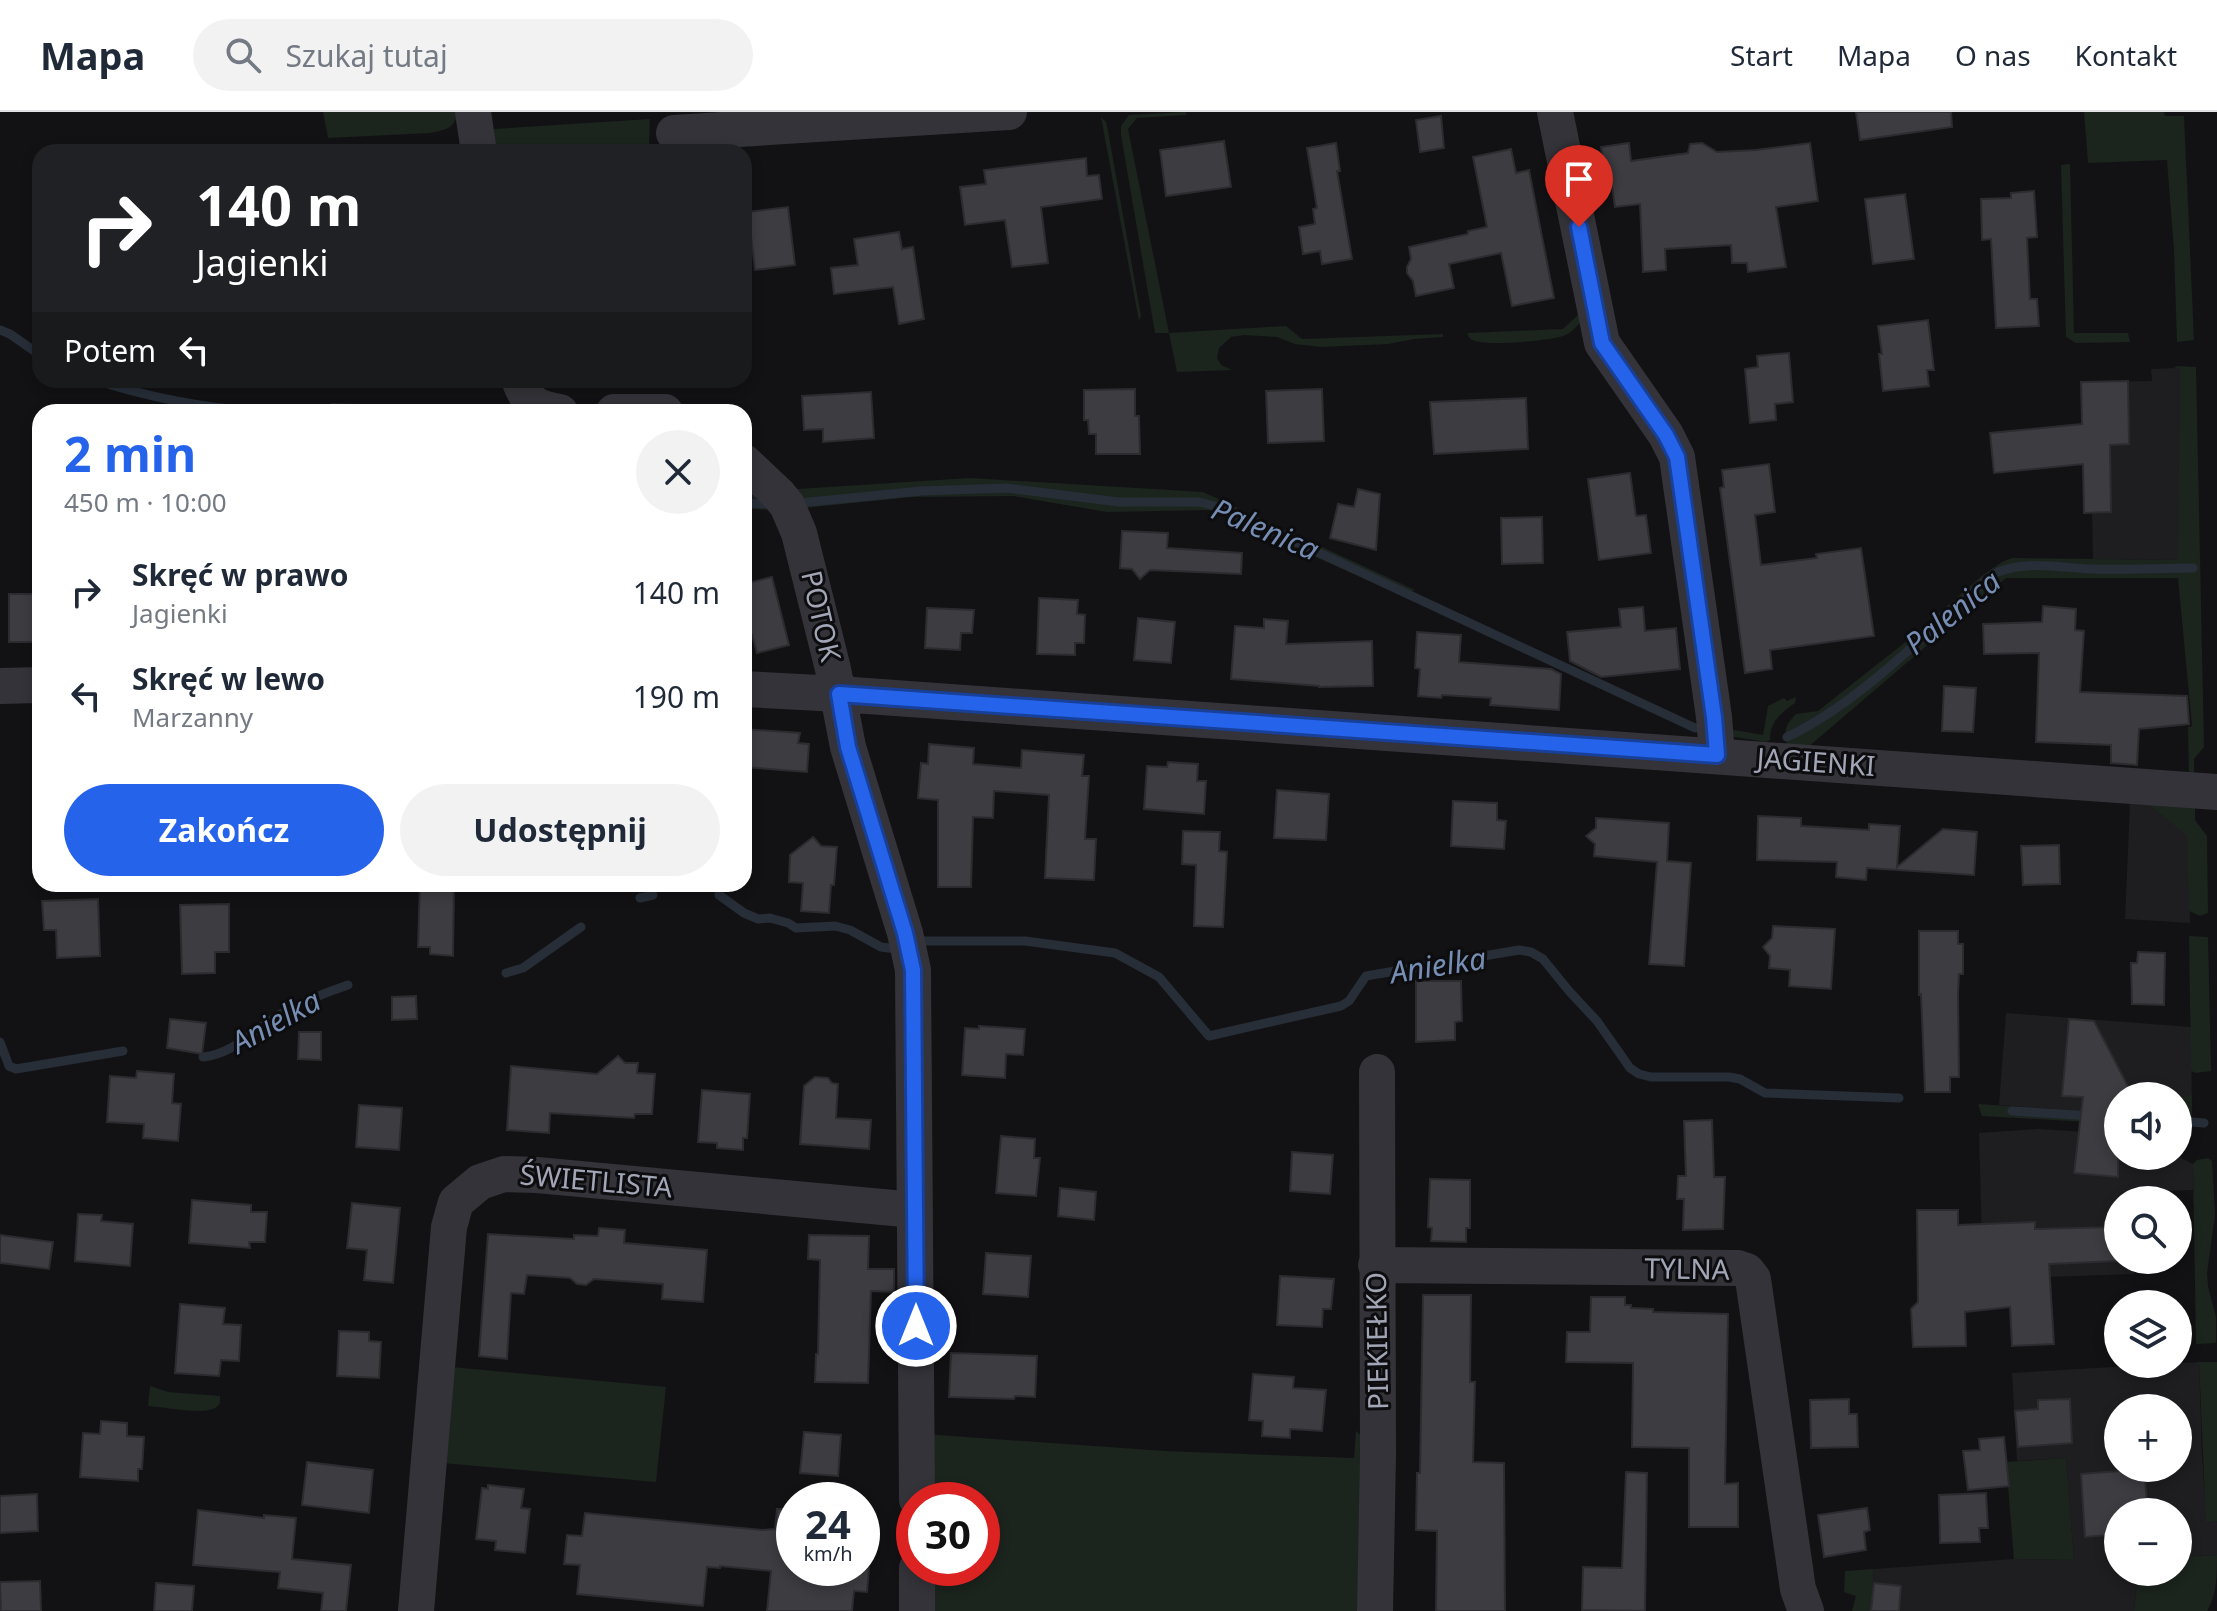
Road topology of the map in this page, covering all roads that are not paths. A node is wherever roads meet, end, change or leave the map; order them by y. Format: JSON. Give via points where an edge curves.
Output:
{"nodes":[{"id":1,"x":473,"y":112,"type":"edge"},
{"id":2,"x":1009,"y":112,"type":"edge"},
{"id":3,"x":1555,"y":112,"type":"edge"},
{"id":4,"x":674,"y":133,"type":"dead end"},
{"id":5,"x":478,"y":144,"type":"edge"},
{"id":6,"x":752,"y":470,"type":"edge"},
{"id":7,"x":32,"y":685,"type":"edge"},
{"id":8,"x":0,"y":686,"type":"edge"},
{"id":9,"x":752,"y":689,"type":"edge"},
{"id":10,"x":839,"y":694,"type":"junction"},
{"id":11,"x":1717,"y":755,"type":"junction"},
{"id":12,"x":2217,"y":792,"type":"edge"},
{"id":13,"x":1377,"y":1072,"type":"dead end"},
{"id":14,"x":915,"y":1210,"type":"junction"},
{"id":15,"x":1376,"y":1265,"type":"junction"},
{"id":16,"x":917,"y":1482,"type":"edge"},
{"id":17,"x":917,"y":1586,"type":"edge"},
{"id":18,"x":416,"y":1611,"type":"edge"},
{"id":19,"x":917,"y":1611,"type":"edge"},
{"id":20,"x":1375,"y":1611,"type":"edge"},
{"id":21,"x":1806,"y":1611,"type":"edge"}],
"edges":[{"from":1,"to":5,"type":"street"},
{"from":2,"to":4,"type":"street"},
{"from":3,"to":11,"type":"street","via":[[1602,343],[1677,457]]},
{"from":6,"to":10,"type":"street","name":"POTOK","via":[[787,505],[799,533]]},
{"from":7,"to":8,"type":"street"},
{"from":9,"to":10,"type":"street","name":"JAGIENKI"},
{"from":10,"to":11,"type":"street","name":"JAGIENKI"},
{"from":10,"to":14,"type":"street","name":"POTOK","via":[[848,747],[913,970]]},
{"from":11,"to":12,"type":"street","name":"JAGIENKI"},
{"from":13,"to":15,"type":"street","name":"PIEKIEŁKO"},
{"from":14,"to":16,"type":"street","name":"POTOK"},
{"from":14,"to":18,"type":"street","name":"ŚWIETLISTA","via":[[537,1175],[504,1174],[469,1190],[456,1202],[449,1227]]},
{"from":15,"to":20,"type":"street","name":"PIEKIEŁKO"},
{"from":15,"to":21,"type":"street","name":"TYLNA","via":[[1747,1271],[1753,1279],[1798,1589]]},
{"from":17,"to":19,"type":"street"}]}
